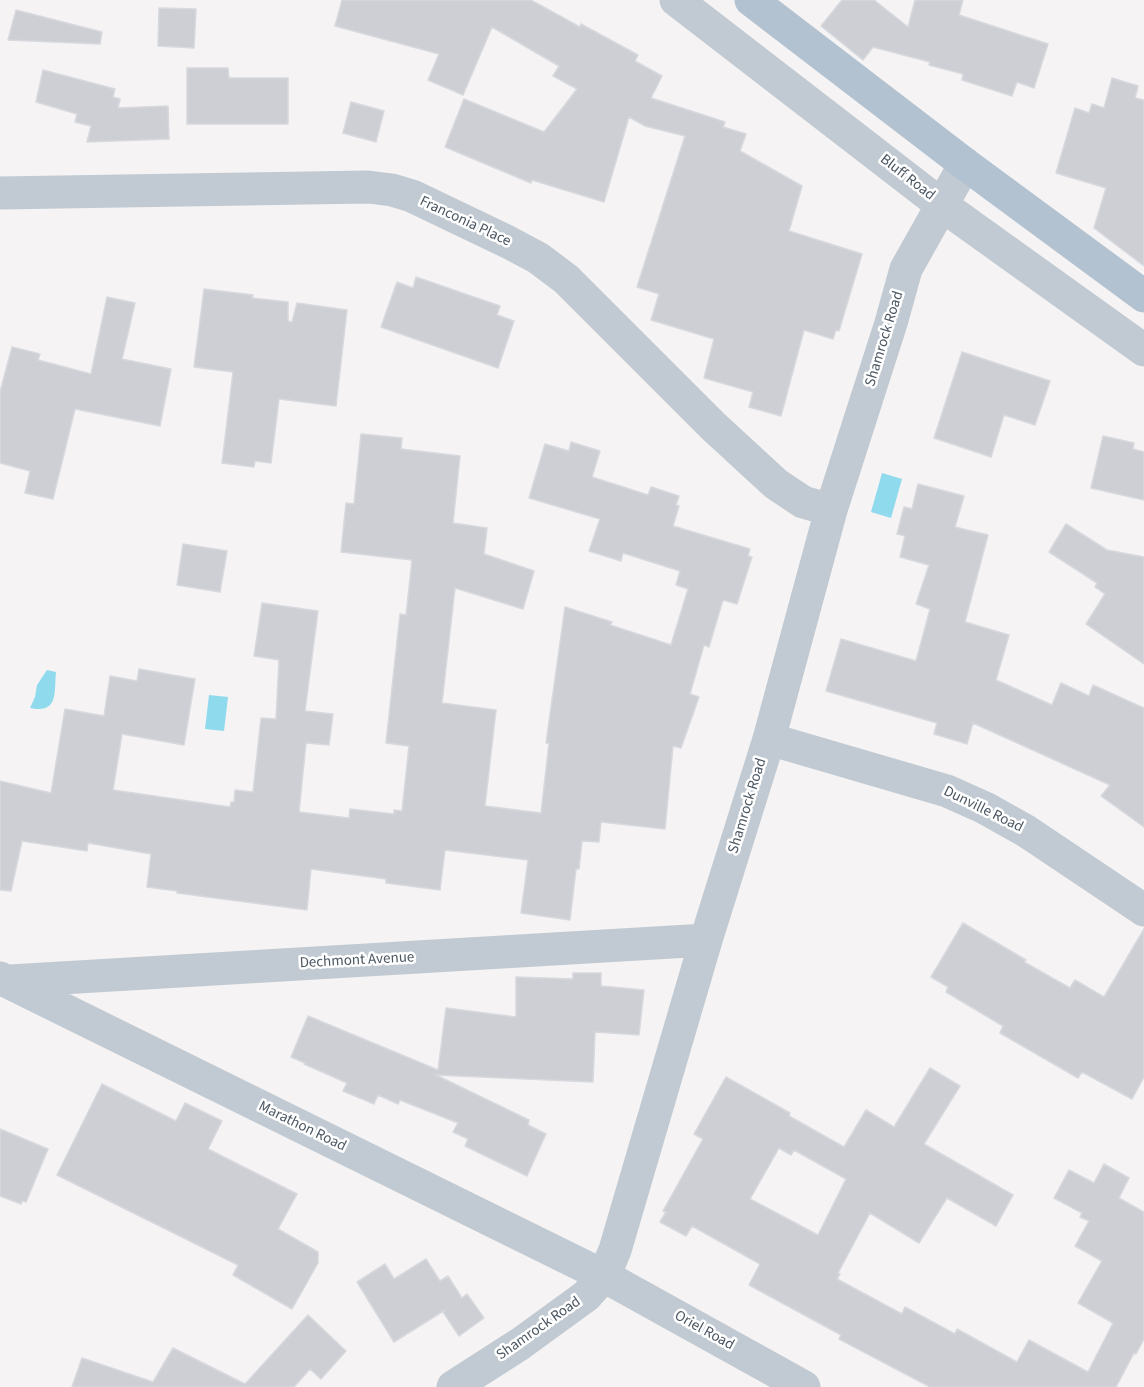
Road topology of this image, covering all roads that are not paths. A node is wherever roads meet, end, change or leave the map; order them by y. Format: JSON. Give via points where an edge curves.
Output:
{"nodes":[{"id":1,"x":676,"y":0,"type":"edge"},
{"id":2,"x":751,"y":0,"type":"edge"},
{"id":3,"x":965,"y":164,"type":"junction"},
{"id":4,"x":0,"y":193,"type":"edge"},
{"id":5,"x":943,"y":206,"type":"junction"},
{"id":6,"x":1144,"y":296,"type":"edge"},
{"id":7,"x":1144,"y":350,"type":"edge"},
{"id":8,"x":831,"y":510,"type":"junction"},
{"id":9,"x":769,"y":739,"type":"junction"},
{"id":10,"x":1144,"y":910,"type":"edge"},
{"id":11,"x":706,"y":940,"type":"junction"},
{"id":12,"x":4,"y":980,"type":"edge"},
{"id":13,"x":604,"y":1276,"type":"junction"},
{"id":14,"x":453,"y":1387,"type":"edge"},
{"id":15,"x":804,"y":1387,"type":"edge"}],
"edges":[{"from":1,"to":5,"type":"street","name":"Bluff Road"},
{"from":2,"to":3,"type":"main road"},
{"from":3,"to":5,"type":"street","name":"Shamrock Road"},
{"from":3,"to":6,"type":"main road"},
{"from":4,"to":8,"type":"street","name":"Franconia Place","via":[[368,187],[412,196],[538,258],[566,279],[776,484],[803,502]]},
{"from":5,"to":7,"type":"street","name":"Bluff Road"},
{"from":5,"to":8,"type":"street","name":"Shamrock Road","via":[[906,269]]},
{"from":8,"to":9,"type":"street","name":"Shamrock Road"},
{"from":9,"to":10,"type":"street","name":"Dunville Road","via":[[947,791],[985,808]]},
{"from":9,"to":11,"type":"street","name":"Shamrock Road"},
{"from":11,"to":12,"type":"street","name":"Dechmont Avenue"},
{"from":11,"to":13,"type":"street","name":"Shamrock Road"},
{"from":12,"to":13,"type":"street","name":"Marathon Road"},
{"from":13,"to":14,"type":"street","name":"Shamrock Road","via":[[566,1311]]},
{"from":13,"to":15,"type":"street","name":"Oriel Road"}]}
